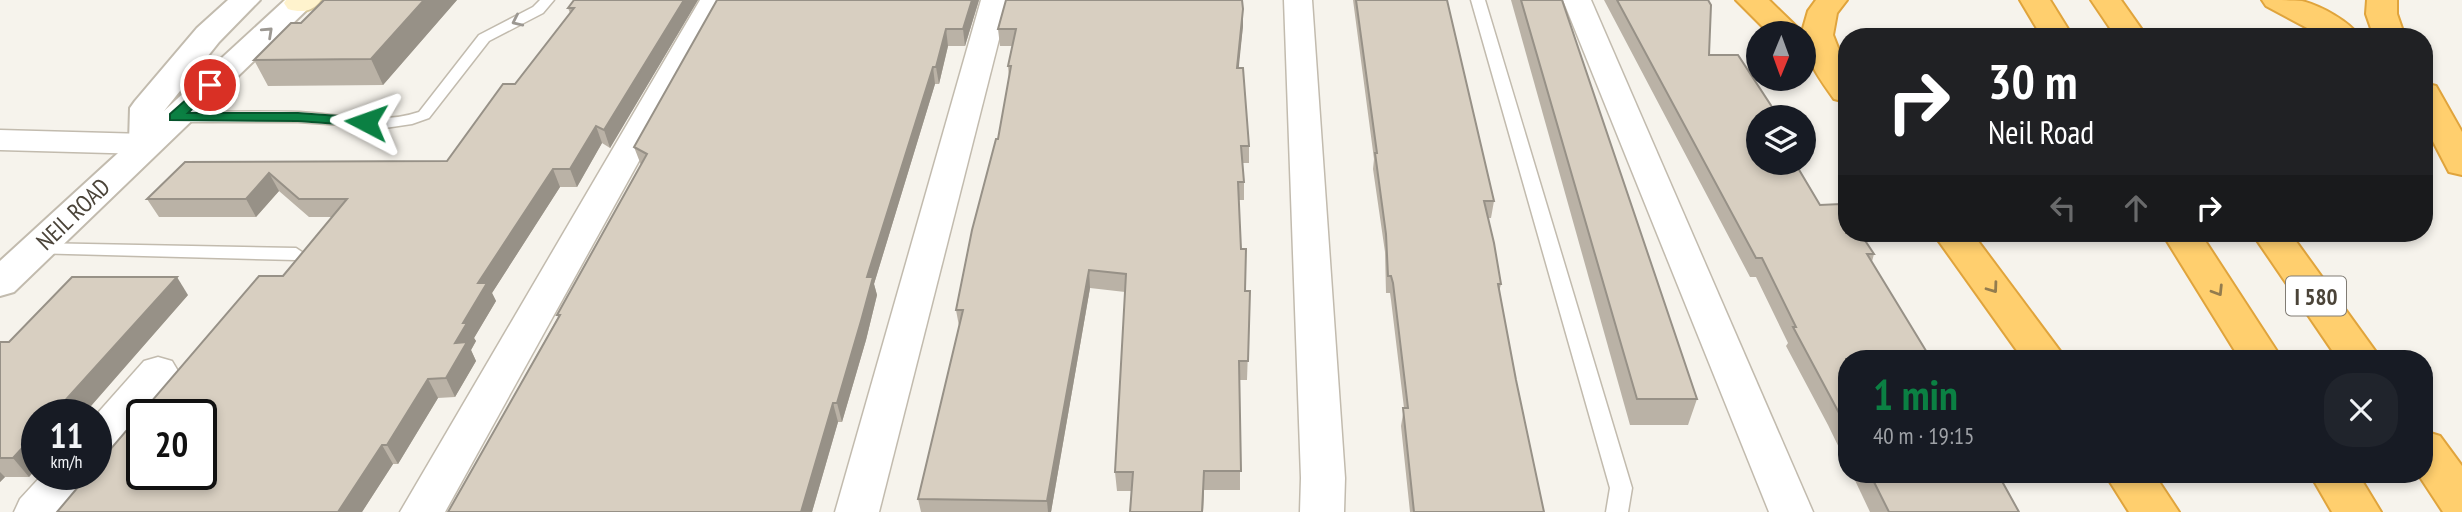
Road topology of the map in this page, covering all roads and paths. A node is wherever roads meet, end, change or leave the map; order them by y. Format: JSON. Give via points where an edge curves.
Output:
{"nodes":[{"id":1,"x":245,"y":0,"type":"edge"},
{"id":2,"x":547,"y":0,"type":"edge"},
{"id":3,"x":714,"y":0,"type":"edge"},
{"id":4,"x":995,"y":0,"type":"edge"},
{"id":5,"x":1298,"y":0,"type":"edge"},
{"id":6,"x":1478,"y":0,"type":"edge"},
{"id":7,"x":1577,"y":0,"type":"edge"},
{"id":8,"x":1751,"y":0,"type":"edge"},
{"id":9,"x":1832,"y":0,"type":"edge"},
{"id":10,"x":2277,"y":0,"type":"edge"},
{"id":11,"x":2382,"y":0,"type":"edge"},
{"id":12,"x":302,"y":1,"type":"edge"},
{"id":13,"x":1774,"y":21,"type":"edge"},
{"id":14,"x":2332,"y":28,"type":"edge"},
{"id":15,"x":2386,"y":28,"type":"edge"},
{"id":16,"x":1816,"y":63,"type":"edge"},
{"id":17,"x":1838,"y":79,"type":"edge"},
{"id":18,"x":1838,"y":84,"type":"edge"},
{"id":19,"x":2433,"y":110,"type":"edge"},
{"id":20,"x":156,"y":126,"type":"junction"},
{"id":21,"x":2433,"y":130,"type":"edge"},
{"id":22,"x":0,"y":139,"type":"edge"},
{"id":23,"x":2462,"y":164,"type":"edge"},
{"id":24,"x":1959,"y":242,"type":"edge"},
{"id":25,"x":2187,"y":242,"type":"edge"},
{"id":26,"x":2277,"y":242,"type":"edge"},
{"id":27,"x":36,"y":249,"type":"junction"},
{"id":28,"x":296,"y":254,"type":"dead end"},
{"id":29,"x":0,"y":284,"type":"edge"},
{"id":30,"x":2038,"y":350,"type":"edge"},
{"id":31,"x":2255,"y":350,"type":"edge"},
{"id":32,"x":2354,"y":350,"type":"edge"},
{"id":33,"x":158,"y":371,"type":"dead end"},
{"id":34,"x":112,"y":424,"type":"edge"},
{"id":35,"x":2433,"y":461,"type":"edge"},
{"id":36,"x":2134,"y":483,"type":"edge"},
{"id":37,"x":2339,"y":483,"type":"edge"},
{"id":38,"x":55,"y":490,"type":"edge"},
{"id":39,"x":2462,"y":502,"type":"edge"},
{"id":40,"x":36,"y":512,"type":"edge"},
{"id":41,"x":422,"y":512,"type":"edge"},
{"id":42,"x":857,"y":512,"type":"edge"},
{"id":43,"x":1322,"y":512,"type":"edge"},
{"id":44,"x":1617,"y":512,"type":"edge"},
{"id":45,"x":1791,"y":512,"type":"edge"},
{"id":46,"x":2155,"y":512,"type":"edge"},
{"id":47,"x":2357,"y":512,"type":"edge"}],
"edges":[{"from":1,"to":20,"type":"street","name":"NEIL ROAD","via":[[208,35],[147,107]]},
{"from":2,"to":20,"type":"lane","one_way":true,"via":[[538,10],[484,38],[424,115],[408,121],[298,117]]},
{"from":3,"to":41,"type":"street"},
{"from":4,"to":42,"type":"street"},
{"from":5,"to":43,"type":"street"},
{"from":6,"to":44,"type":"lane","via":[[1621,488]]},
{"from":7,"to":45,"type":"street"},
{"from":8,"to":13,"type":"highway"},
{"from":9,"to":17,"type":"highway","via":[[1816,22],[1817,44]]},
{"from":10,"to":14,"type":"highway"},
{"from":11,"to":15,"type":"highway"},
{"from":20,"to":12,"type":"street","name":"NEIL ROAD","one_way":true},
{"from":16,"to":18,"type":"highway"},
{"from":19,"to":23,"type":"highway"},
{"from":20,"to":22,"type":"street"},
{"from":20,"to":27,"type":"street","name":"NEIL ROAD"},
{"from":21,"to":23,"type":"highway"},
{"from":24,"to":30,"type":"highway","one_way":true},
{"from":25,"to":31,"type":"highway","one_way":true},
{"from":26,"to":32,"type":"highway","number":"I 580"},
{"from":27,"to":28,"type":"lane"},
{"from":27,"to":29,"type":"street","name":"NEIL ROAD"},
{"from":33,"to":34,"type":"street"},
{"from":35,"to":39,"type":"highway"},
{"from":36,"to":46,"type":"highway"},
{"from":37,"to":47,"type":"highway"},
{"from":38,"to":40,"type":"street"}]}
